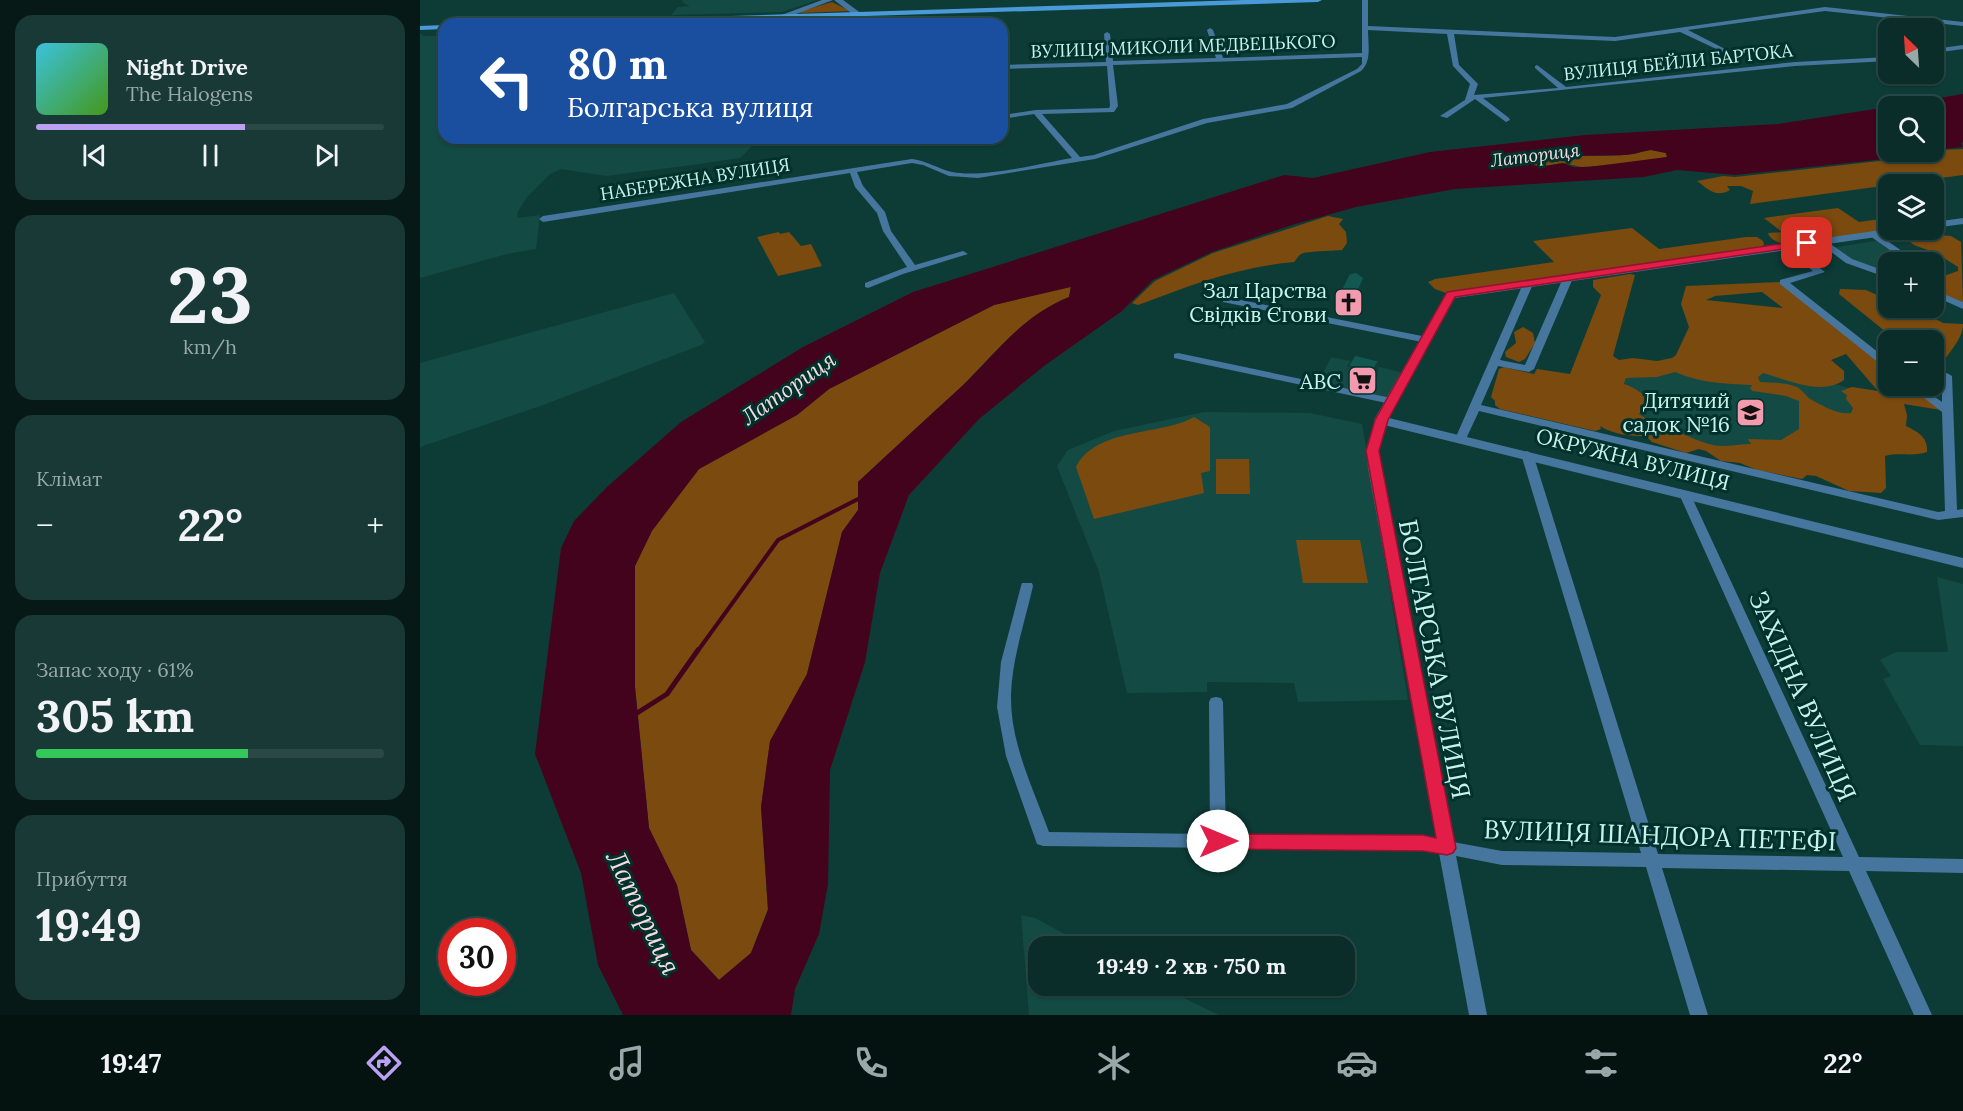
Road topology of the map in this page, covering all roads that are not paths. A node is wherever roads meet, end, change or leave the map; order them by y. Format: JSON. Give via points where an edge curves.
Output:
{"nodes":[{"id":1,"x":829,"y":0,"type":"edge"},
{"id":2,"x":838,"y":0,"type":"edge"},
{"id":3,"x":1318,"y":0,"type":"edge"},
{"id":4,"x":1365,"y":0,"type":"edge"},
{"id":5,"x":1103,"y":3,"type":"edge"},
{"id":6,"x":858,"y":15,"type":"junction"},
{"id":7,"x":780,"y":17,"type":"junction"},
{"id":8,"x":745,"y":18,"type":"edge"},
{"id":9,"x":1963,"y":24,"type":"edge"},
{"id":10,"x":438,"y":27,"type":"edge"},
{"id":11,"x":420,"y":28,"type":"edge"},
{"id":12,"x":1366,"y":28,"type":"junction"},
{"id":13,"x":1210,"y":30,"type":"dead end"},
{"id":14,"x":1682,"y":30,"type":"junction"},
{"id":15,"x":1450,"y":32,"type":"junction"},
{"id":16,"x":1107,"y":34,"type":"dead end"},
{"id":17,"x":1963,"y":47,"type":"edge"},
{"id":18,"x":1944,"y":50,"type":"edge"},
{"id":19,"x":1727,"y":52,"type":"dead end"},
{"id":20,"x":1366,"y":55,"type":"junction"},
{"id":21,"x":1220,"y":60,"type":"junction"},
{"id":22,"x":1878,"y":60,"type":"edge"},
{"id":23,"x":1111,"y":63,"type":"junction"},
{"id":24,"x":1008,"y":67,"type":"edge"},
{"id":25,"x":1537,"y":67,"type":"dead end"},
{"id":26,"x":1564,"y":89,"type":"junction"},
{"id":27,"x":1474,"y":97,"type":"junction"},
{"id":28,"x":1036,"y":112,"type":"junction"},
{"id":29,"x":1008,"y":116,"type":"edge"},
{"id":30,"x":1444,"y":116,"type":"dead end"},
{"id":31,"x":1506,"y":120,"type":"dead end"},
{"id":32,"x":1078,"y":160,"type":"junction"},
{"id":33,"x":853,"y":171,"type":"junction"},
{"id":34,"x":543,"y":219,"type":"dead end"},
{"id":35,"x":1963,"y":221,"type":"edge"},
{"id":36,"x":1944,"y":224,"type":"edge"},
{"id":37,"x":1878,"y":233,"type":"edge"},
{"id":38,"x":1872,"y":234,"type":"junction"},
{"id":39,"x":1822,"y":241,"type":"junction"},
{"id":40,"x":1787,"y":246,"type":"junction"},
{"id":41,"x":1897,"y":252,"type":"edge"},
{"id":42,"x":963,"y":254,"type":"dead end"},
{"id":43,"x":913,"y":268,"type":"junction"},
{"id":44,"x":1878,"y":271,"type":"edge"},
{"id":45,"x":1568,"y":278,"type":"junction"},
{"id":46,"x":1528,"y":284,"type":"junction"},
{"id":47,"x":868,"y":285,"type":"dead end"},
{"id":48,"x":1944,"y":297,"type":"edge"},
{"id":49,"x":1226,"y":300,"type":"dead end"},
{"id":50,"x":1963,"y":306,"type":"edge"},
{"id":51,"x":1427,"y":340,"type":"junction"},
{"id":52,"x":1178,"y":356,"type":"dead end"},
{"id":53,"x":1878,"y":357,"type":"edge"},
{"id":54,"x":1496,"y":362,"type":"junction"},
{"id":55,"x":1947,"y":376,"type":"dead end"},
{"id":56,"x":1927,"y":396,"type":"edge"},
{"id":57,"x":1391,"y":401,"type":"junction"},
{"id":58,"x":1477,"y":407,"type":"junction"},
{"id":59,"x":1947,"y":411,"type":"junction"},
{"id":60,"x":1382,"y":420,"type":"junction"},
{"id":61,"x":1461,"y":439,"type":"junction"},
{"id":62,"x":1527,"y":454,"type":"junction"},
{"id":63,"x":1686,"y":494,"type":"junction"},
{"id":64,"x":1957,"y":513,"type":"edge"},
{"id":65,"x":1963,"y":563,"type":"edge"},
{"id":66,"x":1028,"y":586,"type":"dead end"},
{"id":67,"x":1215,"y":702,"type":"dead end"},
{"id":68,"x":1218,"y":841,"type":"junction"},
{"id":69,"x":1447,"y":848,"type":"junction"},
{"id":70,"x":1650,"y":861,"type":"junction"},
{"id":71,"x":1854,"y":865,"type":"junction"},
{"id":72,"x":1963,"y":867,"type":"edge"},
{"id":73,"x":1478,"y":1015,"type":"edge"},
{"id":74,"x":1698,"y":1015,"type":"edge"},
{"id":75,"x":1923,"y":1015,"type":"edge"}],
"edges":[{"from":1,"to":7,"type":"street"},
{"from":2,"to":6,"type":"street"},
{"from":3,"to":5,"type":"main road"},
{"from":4,"to":12,"type":"street"},
{"from":5,"to":6,"type":"main road"},
{"from":6,"to":7,"type":"main road"},
{"from":7,"to":8,"type":"main road"},
{"from":9,"to":14,"type":"street","via":[[1817,9]]},
{"from":10,"to":11,"type":"main road"},
{"from":12,"to":15,"type":"street"},
{"from":12,"to":20,"type":"street"},
{"from":13,"to":21,"type":"street"},
{"from":14,"to":15,"type":"street","via":[[1615,39]]},
{"from":14,"to":19,"type":"street"},
{"from":15,"to":27,"type":"street","via":[[1456,66],[1474,84]]},
{"from":16,"to":23,"type":"street"},
{"from":17,"to":18,"type":"street"},
{"from":20,"to":21,"type":"street","name":"ВУЛИЦЯ МИКОЛИ МЕДВЕЦЬКОГО"},
{"from":20,"to":32,"type":"street","name":"НАБЕРЕЖНА ВУЛИЦЯ","via":[[1359,70],[1289,106],[1206,121]]},
{"from":21,"to":23,"type":"street","name":"ВУЛИЦЯ МИКОЛИ МЕДВЕЦЬКОГО"},
{"from":22,"to":26,"type":"street","name":"ВУЛИЦЯ БЕЙЛИ БАРТОКА","via":[[1795,64]]},
{"from":23,"to":24,"type":"street","name":"ВУЛИЦЯ МИКОЛИ МЕДВЕЦЬКОГО"},
{"from":23,"to":28,"type":"street","via":[[1112,110]]},
{"from":25,"to":26,"type":"street"},
{"from":26,"to":27,"type":"street","name":"ВУЛИЦЯ БЕЙЛИ БАРТОКА"},
{"from":27,"to":30,"type":"street"},
{"from":27,"to":31,"type":"street"},
{"from":28,"to":29,"type":"street"},
{"from":28,"to":32,"type":"street"},
{"from":32,"to":33,"type":"street","name":"НАБЕРЕЖНА ВУЛИЦЯ","via":[[978,176],[949,174],[912,161]]},
{"from":33,"to":34,"type":"street","name":"НАБЕРЕЖНА ВУЛИЦЯ"},
{"from":33,"to":43,"type":"street","via":[[859,187],[881,212],[887,231]]},
{"from":35,"to":36,"type":"street"},
{"from":37,"to":38,"type":"street"},
{"from":38,"to":39,"type":"street"},
{"from":38,"to":41,"type":"street"},
{"from":39,"to":40,"type":"street"},
{"from":39,"to":44,"type":"street","via":[[1849,261]]},
{"from":40,"to":45,"type":"street"},
{"from":40,"to":53,"type":"street","via":[[1820,272],[1783,282]]},
{"from":42,"to":43,"type":"street"},
{"from":43,"to":47,"type":"street"},
{"from":45,"to":46,"type":"street"},
{"from":45,"to":54,"type":"street","via":[[1529,369]]},
{"from":46,"to":51,"type":"street","via":[[1451,295]]},
{"from":46,"to":54,"type":"street"},
{"from":48,"to":50,"type":"street"},
{"from":49,"to":51,"type":"street"},
{"from":51,"to":57,"type":"street"},
{"from":52,"to":57,"type":"street"},
{"from":54,"to":58,"type":"street"},
{"from":55,"to":59,"type":"street"},
{"from":56,"to":59,"type":"street"},
{"from":57,"to":60,"type":"street"},
{"from":58,"to":61,"type":"street"},
{"from":58,"to":64,"type":"street","via":[[1938,516]]},
{"from":59,"to":64,"type":"street"},
{"from":60,"to":61,"type":"street","name":"ОКРУЖНА ВУЛИЦЯ"},
{"from":60,"to":69,"type":"street","name":"БОЛГАРСЬКА ВУЛИЦЯ","via":[[1372,451],[1374,468]]},
{"from":61,"to":62,"type":"street","name":"ОКРУЖНА ВУЛИЦЯ"},
{"from":62,"to":63,"type":"street","name":"ОКРУЖНА ВУЛИЦЯ"},
{"from":62,"to":70,"type":"street"},
{"from":63,"to":65,"type":"street","name":"ОКРУЖНА ВУЛИЦЯ"},
{"from":63,"to":71,"type":"street","name":"ЗАХІДНА ВУЛИЦЯ"},
{"from":66,"to":68,"type":"street","name":"ВУЛИЦЯ ШАНДОРА ПЕТЕФІ","via":[[1006,679],[1004,706],[1007,734],[1043,839]]},
{"from":67,"to":68,"type":"street"},
{"from":68,"to":69,"type":"street","name":"ВУЛИЦЯ ШАНДОРА ПЕТЕФІ","via":[[1423,843]]},
{"from":69,"to":70,"type":"street","name":"ВУЛИЦЯ ШАНДОРА ПЕТЕФІ","via":[[1502,858]]},
{"from":69,"to":73,"type":"street","name":"БОЛГАРСЬКА ВУЛИЦЯ"},
{"from":70,"to":71,"type":"street","name":"ВУЛИЦЯ ШАНДОРА ПЕТЕФІ"},
{"from":70,"to":74,"type":"street"},
{"from":71,"to":72,"type":"street","name":"ВУЛИЦЯ ШАНДОРА ПЕТЕФІ"},
{"from":71,"to":75,"type":"street","name":"ЗАХІДНА ВУЛИЦЯ"}]}
